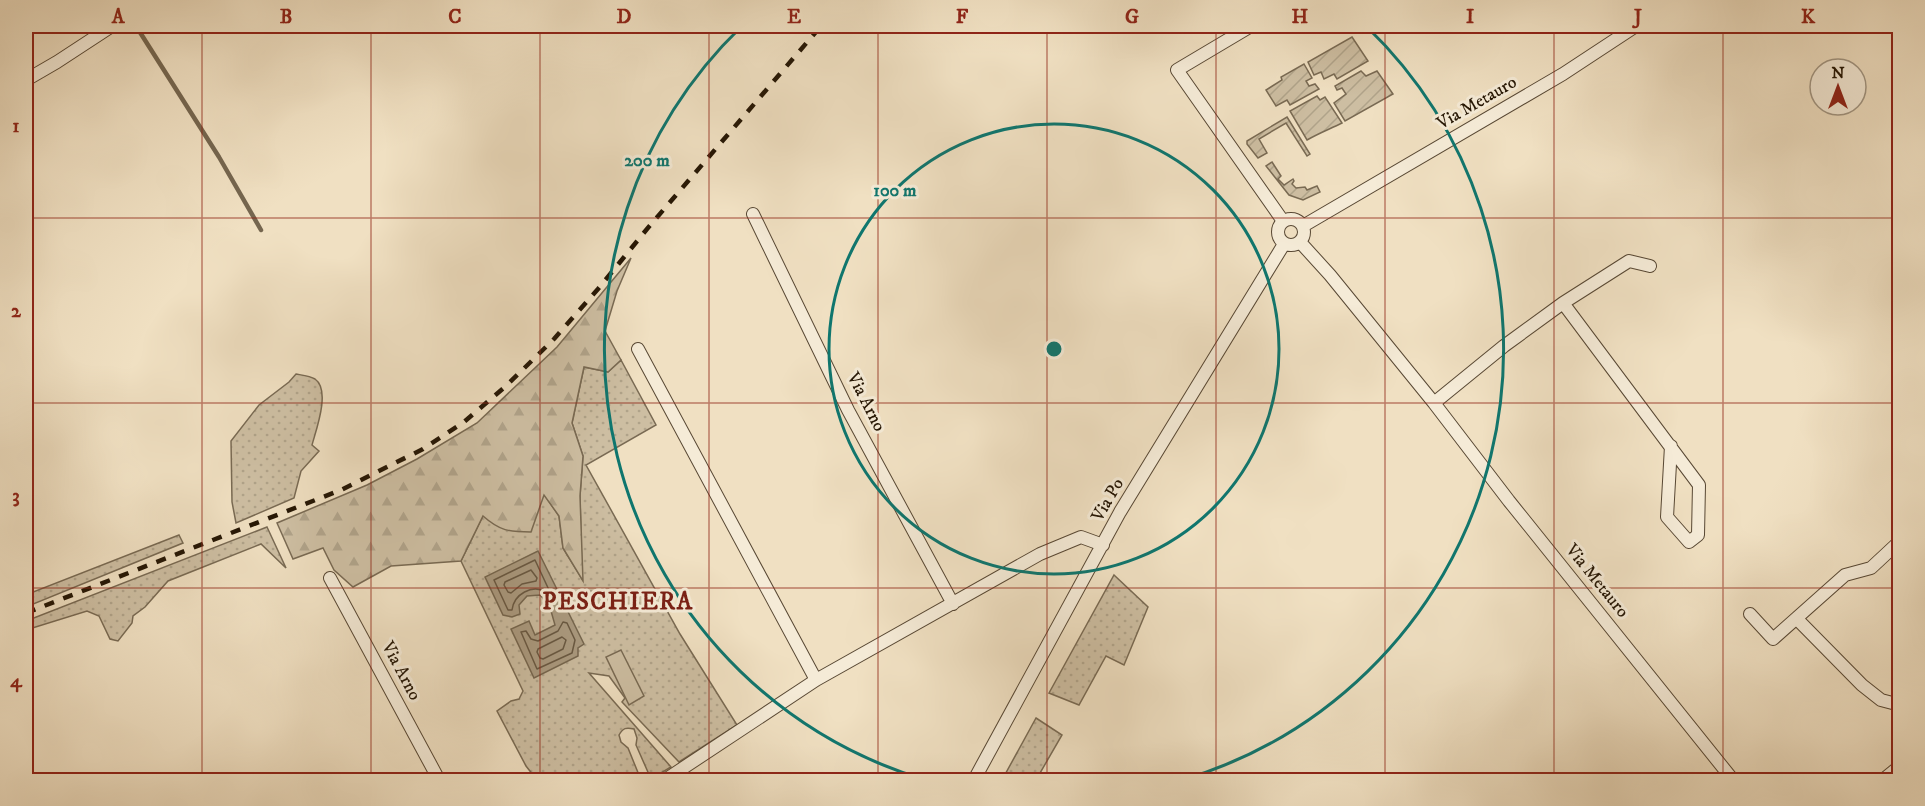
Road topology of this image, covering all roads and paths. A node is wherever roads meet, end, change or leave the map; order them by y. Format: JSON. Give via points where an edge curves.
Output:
{"nodes":[{"id":1,"x":112,"y":26,"type":"edge"},
{"id":2,"x":1251,"y":26,"type":"edge"},
{"id":3,"x":1636,"y":26,"type":"edge"},
{"id":4,"x":26,"y":80,"type":"edge"},
{"id":5,"x":753,"y":214,"type":"dead end"},
{"id":6,"x":1283,"y":221,"type":"junction"},
{"id":7,"x":1303,"y":226,"type":"junction"},
{"id":8,"x":1300,"y":242,"type":"junction"},
{"id":9,"x":1284,"y":244,"type":"junction"},
{"id":10,"x":1650,"y":266,"type":"dead end"},
{"id":11,"x":1563,"y":303,"type":"junction"},
{"id":12,"x":638,"y":349,"type":"dead end"},
{"id":13,"x":1434,"y":403,"type":"junction"},
{"id":14,"x":1671,"y":446,"type":"junction"},
{"id":15,"x":1899,"y":540,"type":"edge"},
{"id":16,"x":1103,"y":545,"type":"junction"},
{"id":17,"x":330,"y":578,"type":"dead end"},
{"id":18,"x":953,"y":604,"type":"junction"},
{"id":19,"x":1750,"y":615,"type":"dead end"},
{"id":20,"x":1797,"y":619,"type":"junction"},
{"id":21,"x":816,"y":680,"type":"junction"},
{"id":22,"x":1899,"y":705,"type":"edge"},
{"id":23,"x":1899,"y":766,"type":"edge"},
{"id":24,"x":439,"y":780,"type":"edge"},
{"id":25,"x":665,"y":780,"type":"edge"},
{"id":26,"x":974,"y":780,"type":"edge"},
{"id":27,"x":1733,"y":780,"type":"edge"},
{"id":28,"x":1883,"y":780,"type":"edge"}],
"edges":[{"from":1,"to":4,"type":"street"},
{"from":2,"to":6,"type":"street","via":[[1177,70]]},
{"from":3,"to":7,"type":"street","name":"Via Metauro","via":[[1563,74]]},
{"from":5,"to":18,"type":"street","name":"Via Arno","via":[[848,410]]},
{"from":6,"to":7,"type":"street","via":[[1292,219]]},
{"from":6,"to":9,"type":"street","via":[[1277,232]]},
{"from":7,"to":8,"type":"street"},
{"from":8,"to":9,"type":"street"},
{"from":8,"to":13,"type":"street","name":"Via Metauro"},
{"from":9,"to":16,"type":"street","name":"Via Po"},
{"from":10,"to":11,"type":"street","via":[[1629,261]]},
{"from":11,"to":13,"type":"street"},
{"from":11,"to":14,"type":"street"},
{"from":12,"to":21,"type":"street"},
{"from":13,"to":27,"type":"street","name":"Via Metauro"},
{"from":14,"to":14,"type":"street","via":[[1699,485],[1698,535],[1689,542],[1667,517]]},
{"from":15,"to":20,"type":"street","via":[[1872,568],[1845,575]]},
{"from":16,"to":18,"type":"street","via":[[1081,537],[1040,554]]},
{"from":16,"to":26,"type":"street","name":"Via Po"},
{"from":17,"to":24,"type":"street","name":"Via Arno"},
{"from":18,"to":21,"type":"street"},
{"from":19,"to":20,"type":"street","via":[[1773,639]]},
{"from":20,"to":22,"type":"street","via":[[1862,685],[1881,700]]},
{"from":21,"to":25,"type":"street"},
{"from":23,"to":28,"type":"street"}]}
